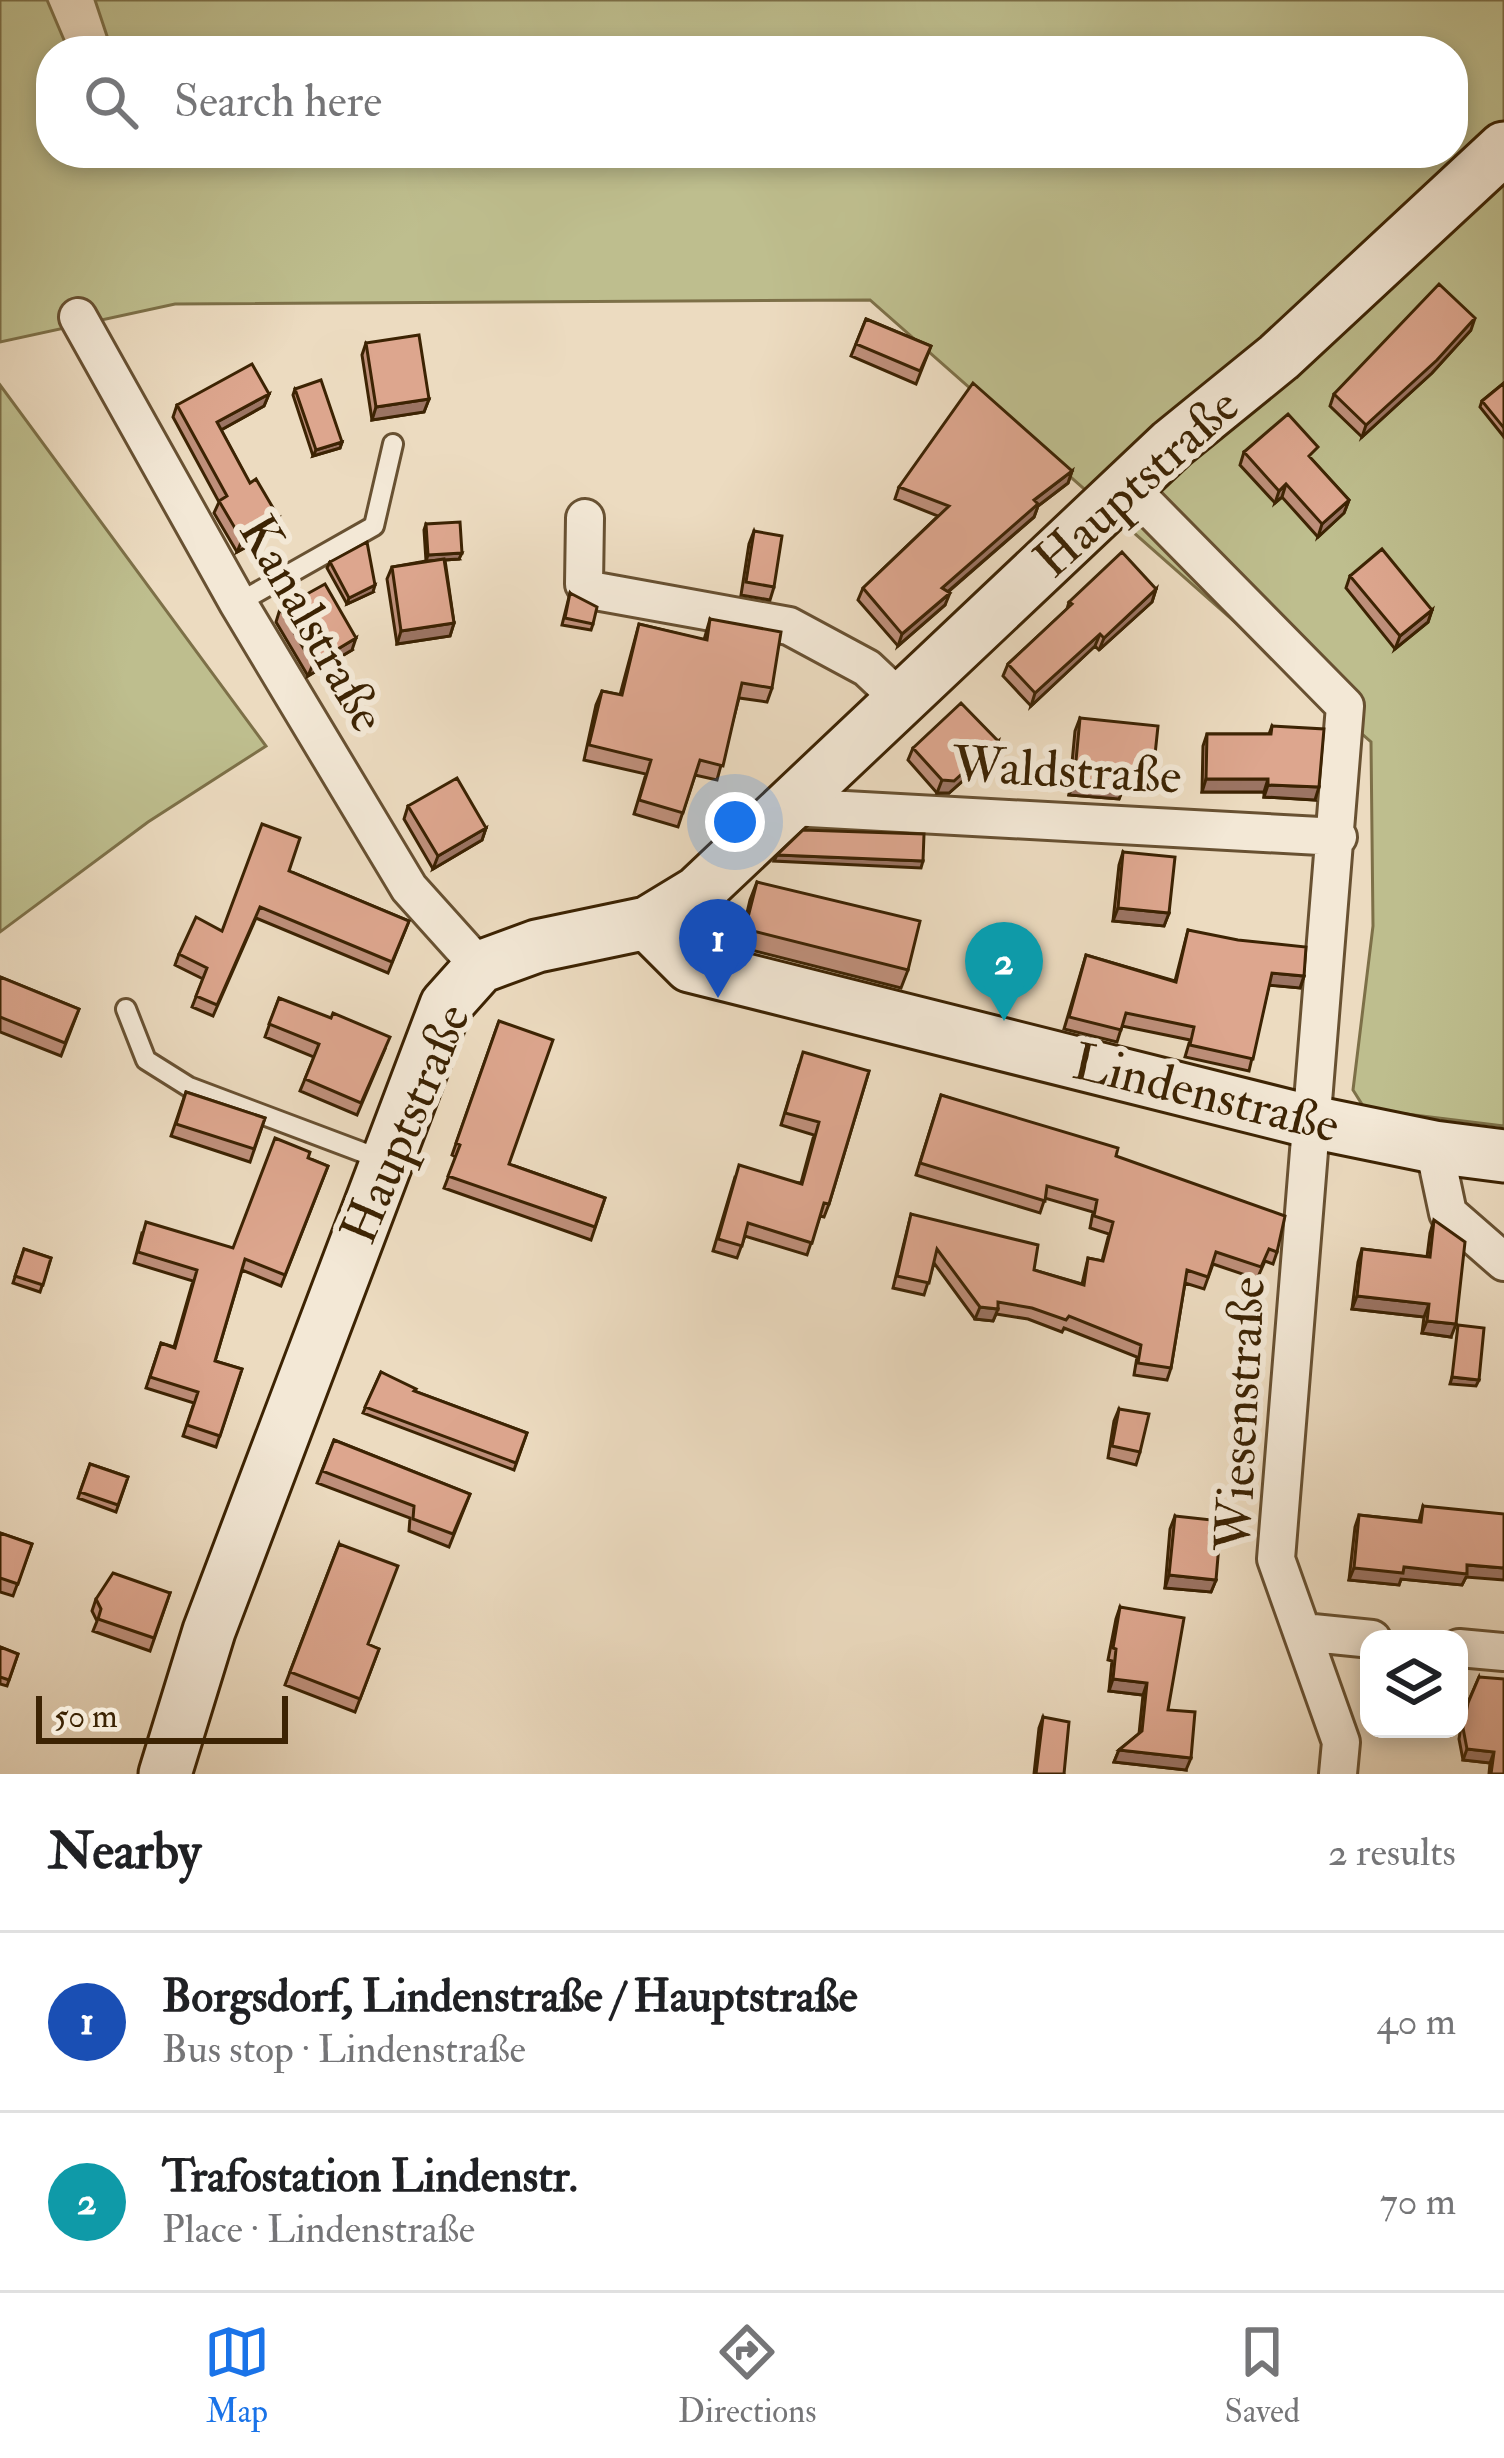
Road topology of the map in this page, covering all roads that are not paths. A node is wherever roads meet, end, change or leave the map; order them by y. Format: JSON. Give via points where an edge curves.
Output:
{"nodes":[{"id":1,"x":1504,"y":148,"type":"edge"},
{"id":2,"x":78,"y":317,"type":"dead end"},
{"id":3,"x":394,"y":444,"type":"dead end"},
{"id":4,"x":1129,"y":487,"type":"junction"},
{"id":5,"x":586,"y":518,"type":"dead end"},
{"id":6,"x":238,"y":603,"type":"junction"},
{"id":7,"x":902,"y":701,"type":"junction"},
{"id":8,"x":791,"y":807,"type":"junction"},
{"id":9,"x":1338,"y":837,"type":"junction"},
{"id":10,"x":646,"y":923,"type":"junction"},
{"id":11,"x":480,"y":967,"type":"junction"},
{"id":12,"x":127,"y":1009,"type":"dead end"},
{"id":13,"x":1312,"y":1122,"type":"junction"},
{"id":14,"x":1434,"y":1147,"type":"junction"},
{"id":15,"x":1504,"y":1156,"type":"edge"},
{"id":16,"x":386,"y":1161,"type":"junction"},
{"id":17,"x":1504,"y":1262,"type":"edge"},
{"id":18,"x":1304,"y":1632,"type":"junction"},
{"id":19,"x":1360,"y":1638,"type":"edge"},
{"id":20,"x":1468,"y":1649,"type":"edge"},
{"id":21,"x":1504,"y":1652,"type":"edge"},
{"id":22,"x":166,"y":1774,"type":"edge"},
{"id":23,"x":1338,"y":1774,"type":"edge"}],
"edges":[{"from":1,"to":4,"type":"main road","name":"Hauptstraße"},
{"from":2,"to":6,"type":"street","name":"Kanalstraße"},
{"from":3,"to":6,"type":"lane","via":[[374,526]]},
{"from":4,"to":7,"type":"main road","name":"Hauptstraße"},
{"from":4,"to":9,"type":"street","via":[[1346,706]]},
{"from":5,"to":7,"type":"street","via":[[590,590],[789,626],[867,668]]},
{"from":6,"to":11,"type":"street","name":"Kanalstraße","via":[[409,888]]},
{"from":7,"to":8,"type":"main road","name":"Hauptstraße"},
{"from":8,"to":9,"type":"street","name":"Waldstraße"},
{"from":8,"to":10,"type":"main road","name":"Hauptstraße","via":[[698,892]]},
{"from":9,"to":13,"type":"street"},
{"from":10,"to":11,"type":"main road","name":"Hauptstraße"},
{"from":10,"to":13,"type":"main road","name":"Lindenstraße","via":[[690,966]]},
{"from":11,"to":16,"type":"main road","name":"Hauptstraße","via":[[446,1005]]},
{"from":12,"to":16,"type":"lane","via":[[146,1060],[189,1087]]},
{"from":13,"to":14,"type":"main road","name":"Lindenstraße"},
{"from":13,"to":18,"type":"street","name":"Wiesenstraße","via":[[1276,1559]]},
{"from":14,"to":15,"type":"main road","name":"Lindenstraße"},
{"from":14,"to":17,"type":"street","via":[[1448,1213]]},
{"from":16,"to":22,"type":"main road","name":"Hauptstraße","via":[[208,1630]]},
{"from":18,"to":19,"type":"street"},
{"from":18,"to":23,"type":"street","name":"Wiesenstraße","via":[[1341,1742]]},
{"from":20,"to":21,"type":"street"}]}
